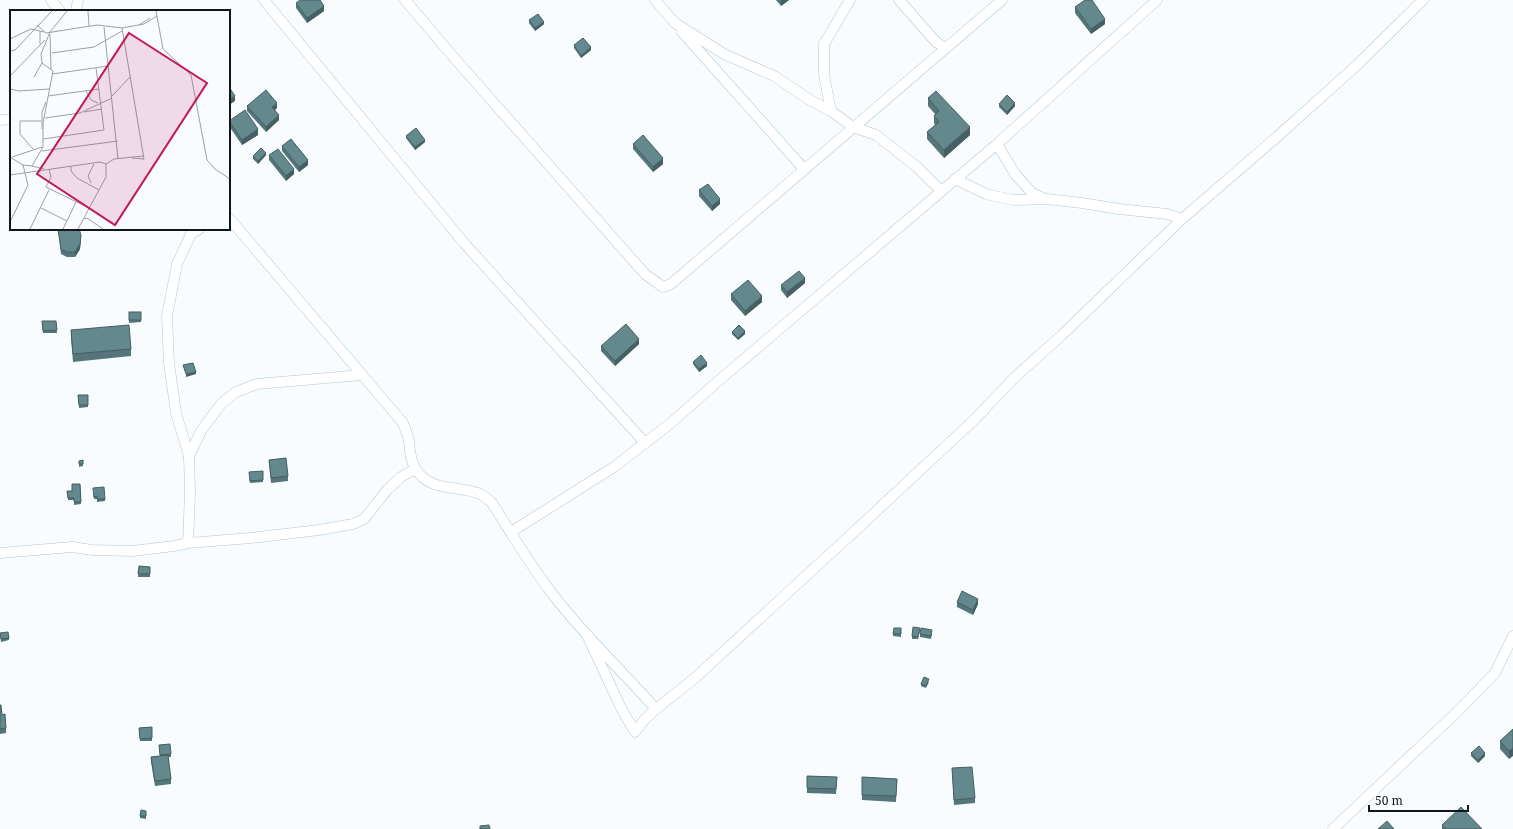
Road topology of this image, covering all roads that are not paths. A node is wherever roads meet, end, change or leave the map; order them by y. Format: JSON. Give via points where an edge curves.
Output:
{"nodes":[{"id":1,"x":51,"y":0,"type":"edge"},
{"id":2,"x":78,"y":0,"type":"edge"},
{"id":3,"x":264,"y":0,"type":"edge"},
{"id":4,"x":405,"y":0,"type":"edge"},
{"id":5,"x":655,"y":0,"type":"edge"},
{"id":6,"x":850,"y":0,"type":"edge"},
{"id":7,"x":899,"y":0,"type":"edge"},
{"id":8,"x":1002,"y":0,"type":"edge"},
{"id":9,"x":1156,"y":0,"type":"edge"},
{"id":10,"x":1423,"y":0,"type":"edge"},
{"id":11,"x":59,"y":10,"type":"edge"},
{"id":12,"x":76,"y":10,"type":"edge"},
{"id":13,"x":674,"y":23,"type":"junction"},
{"id":14,"x":946,"y":48,"type":"junction"},
{"id":15,"x":832,"y":111,"type":"junction"},
{"id":16,"x":10,"y":119,"type":"edge"},
{"id":17,"x":0,"y":120,"type":"edge"},
{"id":18,"x":853,"y":127,"type":"junction"},
{"id":19,"x":997,"y":144,"type":"junction"},
{"id":20,"x":804,"y":169,"type":"junction"},
{"id":21,"x":955,"y":179,"type":"junction"},
{"id":22,"x":941,"y":191,"type":"junction"},
{"id":23,"x":1047,"y":199,"type":"junction"},
{"id":24,"x":230,"y":219,"type":"edge"},
{"id":25,"x":1182,"y":219,"type":"junction"},
{"id":26,"x":194,"y":231,"type":"edge"},
{"id":27,"x":362,"y":375,"type":"junction"},
{"id":28,"x":645,"y":443,"type":"junction"},
{"id":29,"x":189,"y":456,"type":"junction"},
{"id":30,"x":415,"y":469,"type":"junction"},
{"id":31,"x":510,"y":532,"type":"junction"},
{"id":32,"x":188,"y":543,"type":"junction"},
{"id":33,"x":0,"y":553,"type":"edge"},
{"id":34,"x":587,"y":635,"type":"junction"},
{"id":35,"x":1513,"y":636,"type":"edge"},
{"id":36,"x":656,"y":709,"type":"junction"},
{"id":37,"x":1333,"y":829,"type":"edge"}],
"edges":[{"from":1,"to":11,"type":"street"},
{"from":2,"to":12,"type":"street"},
{"from":3,"to":28,"type":"street","via":[[464,243]]},
{"from":4,"to":20,"type":"street","via":[[634,262],[659,286],[671,284]]},
{"from":5,"to":13,"type":"street"},
{"from":6,"to":15,"type":"street","via":[[824,44],[824,75]]},
{"from":7,"to":14,"type":"street","via":[[936,42]]},
{"from":8,"to":14,"type":"street"},
{"from":9,"to":19,"type":"street"},
{"from":10,"to":25,"type":"street","via":[[1351,70]]},
{"from":13,"to":15,"type":"street","via":[[724,54],[774,76]]},
{"from":13,"to":20,"type":"street"},
{"from":14,"to":18,"type":"street"},
{"from":15,"to":18,"type":"street"},
{"from":16,"to":17,"type":"street"},
{"from":18,"to":20,"type":"street"},
{"from":18,"to":22,"type":"street","via":[[876,135],[917,167]]},
{"from":19,"to":21,"type":"street"},
{"from":19,"to":23,"type":"street","via":[[1015,174],[1032,193]]},
{"from":21,"to":22,"type":"street"},
{"from":21,"to":23,"type":"street","via":[[986,194],[1012,200]]},
{"from":22,"to":28,"type":"street"},
{"from":23,"to":25,"type":"street","via":[[1166,214]]},
{"from":24,"to":27,"type":"street"},
{"from":25,"to":36,"type":"street","via":[[863,524],[695,678]]},
{"from":26,"to":29,"type":"street","via":[[177,264],[167,316],[168,363],[176,413]]},
{"from":27,"to":29,"type":"street","via":[[257,384],[236,392],[221,404],[201,431]]},
{"from":27,"to":30,"type":"street","via":[[403,423]]},
{"from":28,"to":31,"type":"street","via":[[614,467]]},
{"from":29,"to":32,"type":"street"},
{"from":30,"to":31,"type":"street","via":[[428,482],[443,488],[482,495],[492,503]]},
{"from":30,"to":32,"type":"street","via":[[388,489],[364,519],[353,524],[251,538]]},
{"from":31,"to":34,"type":"street","via":[[537,574]]},
{"from":32,"to":33,"type":"street","via":[[132,551],[72,547]]},
{"from":34,"to":36,"type":"street"},
{"from":34,"to":36,"type":"street","via":[[622,710],[636,732]]},
{"from":35,"to":37,"type":"street","via":[[1495,673]]}]}
